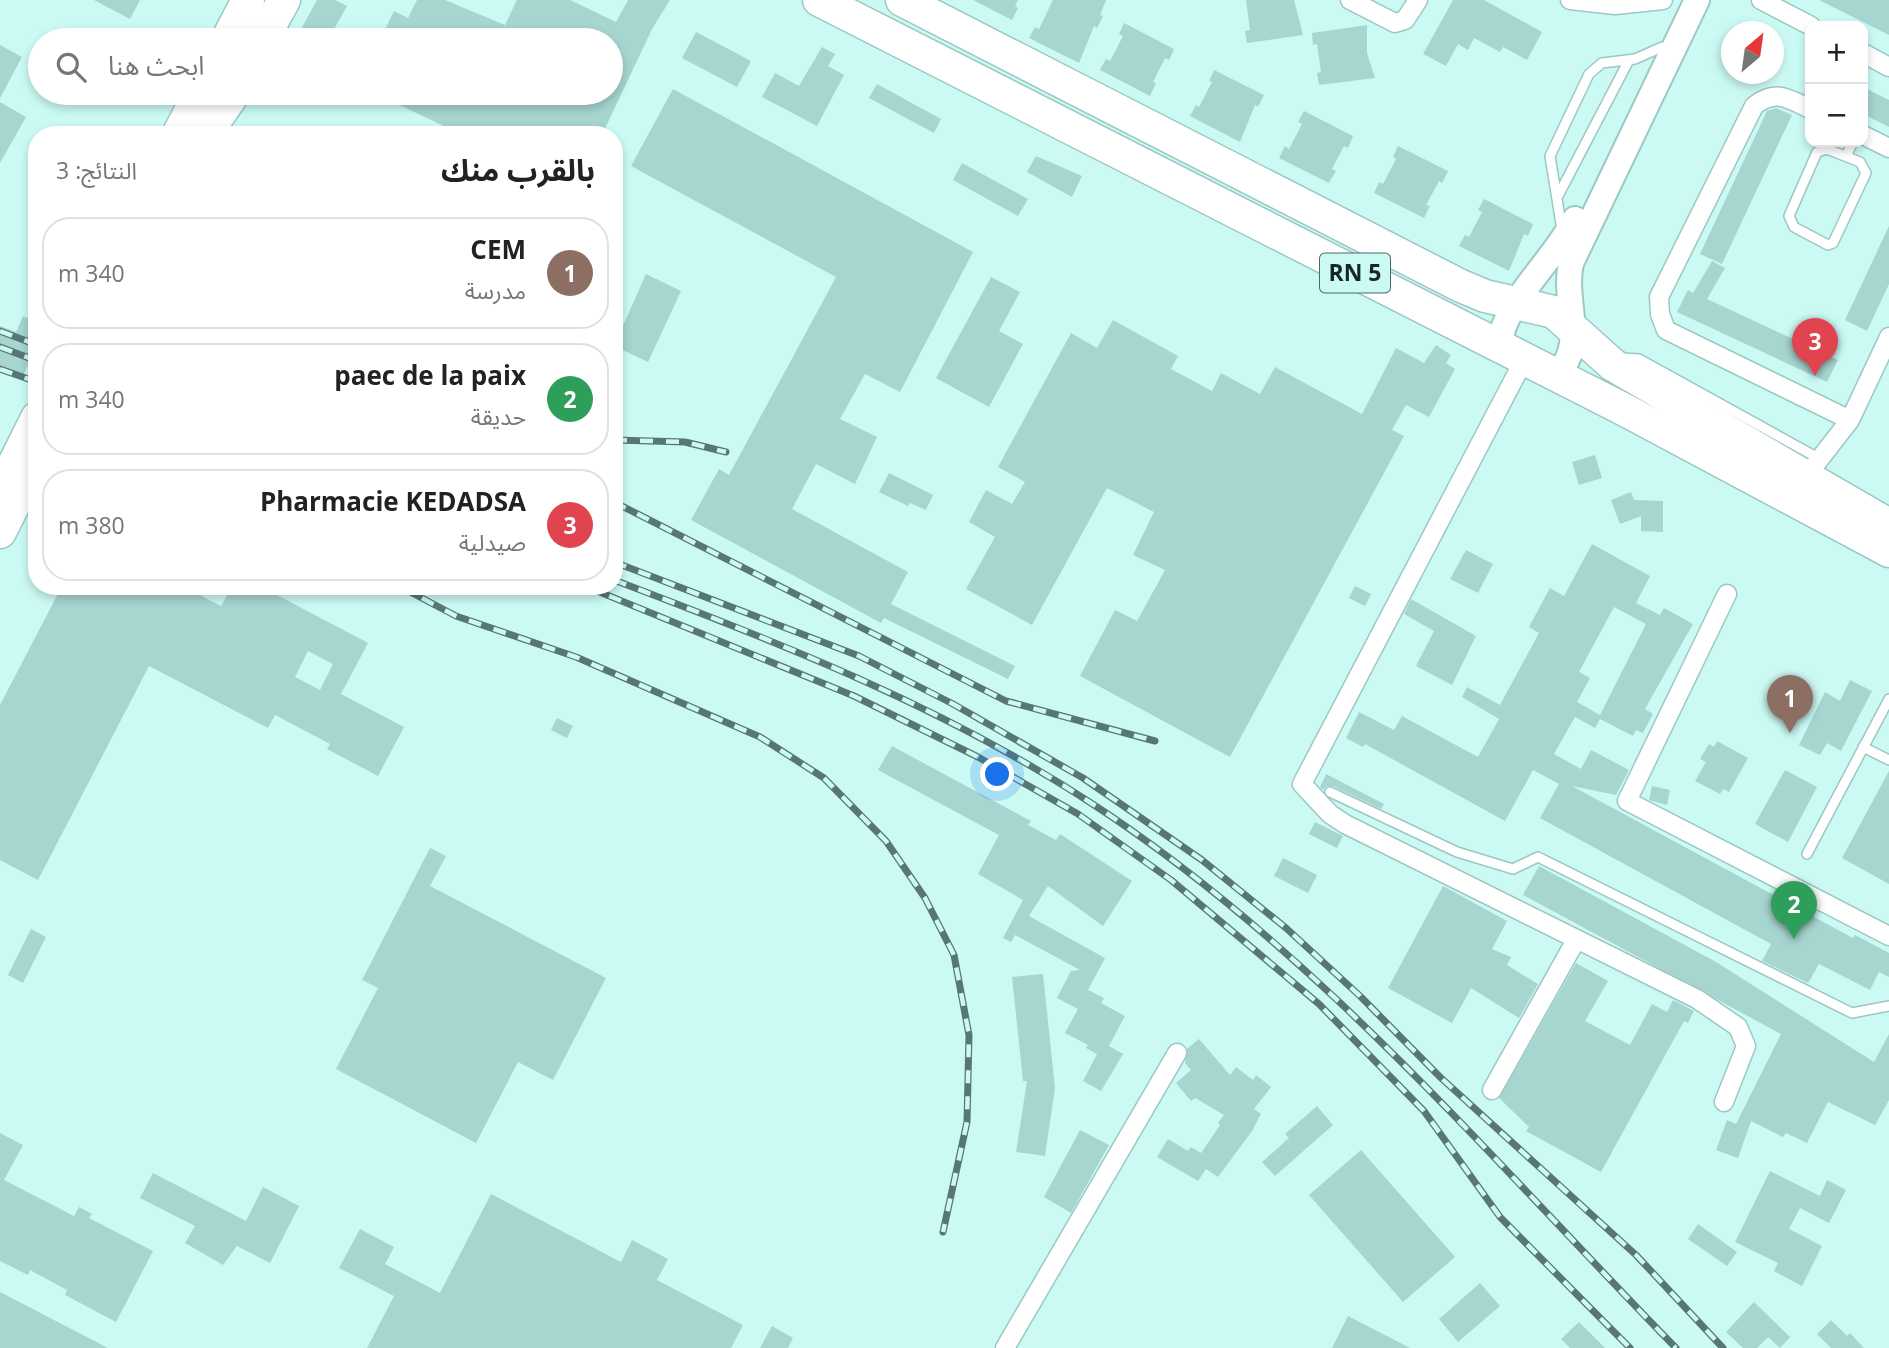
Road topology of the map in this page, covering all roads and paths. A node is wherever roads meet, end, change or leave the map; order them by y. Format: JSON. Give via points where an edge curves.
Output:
{"nodes":[{"id":1,"x":284,"y":0,"type":"edge"},
{"id":2,"x":819,"y":0,"type":"edge"},
{"id":3,"x":902,"y":0,"type":"edge"},
{"id":4,"x":1350,"y":0,"type":"edge"},
{"id":5,"x":1418,"y":0,"type":"edge"},
{"id":6,"x":1570,"y":0,"type":"edge"},
{"id":7,"x":1663,"y":0,"type":"edge"},
{"id":8,"x":1686,"y":0,"type":"edge"},
{"id":9,"x":1697,"y":0,"type":"edge"},
{"id":10,"x":1760,"y":0,"type":"edge"},
{"id":11,"x":248,"y":20,"type":"edge"},
{"id":12,"x":1805,"y":23,"type":"edge"},
{"id":13,"x":1662,"y":47,"type":"junction"},
{"id":14,"x":1868,"y":56,"type":"edge"},
{"id":15,"x":1629,"y":60,"type":"junction"},
{"id":16,"x":1889,"y":67,"type":"edge"},
{"id":17,"x":185,"y":105,"type":"edge"},
{"id":18,"x":193,"y":105,"type":"edge"},
{"id":19,"x":215,"y":105,"type":"edge"},
{"id":20,"x":226,"y":105,"type":"edge"},
{"id":21,"x":1805,"y":106,"type":"edge"},
{"id":22,"x":179,"y":126,"type":"edge"},
{"id":23,"x":181,"y":126,"type":"edge"},
{"id":24,"x":204,"y":126,"type":"edge"},
{"id":25,"x":211,"y":126,"type":"edge"},
{"id":26,"x":1868,"y":138,"type":"edge"},
{"id":27,"x":1850,"y":147,"type":"edge"},
{"id":28,"x":1889,"y":148,"type":"edge"},
{"id":29,"x":1846,"y":156,"type":"junction"},
{"id":30,"x":1558,"y":196,"type":"junction"},
{"id":31,"x":1562,"y":242,"type":"junction"},
{"id":32,"x":1516,"y":303,"type":"junction"},
{"id":33,"x":1573,"y":327,"type":"junction"},
{"id":34,"x":1889,"y":337,"type":"edge"},
{"id":35,"x":1511,"y":353,"type":"junction"},
{"id":36,"x":1612,"y":365,"type":"junction"},
{"id":37,"x":1555,"y":376,"type":"junction"},
{"id":38,"x":1595,"y":395,"type":"junction"},
{"id":39,"x":1850,"y":420,"type":"junction"},
{"id":40,"x":28,"y":436,"type":"edge"},
{"id":41,"x":1806,"y":477,"type":"junction"},
{"id":42,"x":28,"y":478,"type":"edge"},
{"id":43,"x":0,"y":492,"type":"edge"},
{"id":44,"x":1889,"y":525,"type":"edge"},
{"id":45,"x":0,"y":532,"type":"edge"},
{"id":46,"x":1889,"y":551,"type":"edge"},
{"id":47,"x":1727,"y":594,"type":"dead end"},
{"id":48,"x":1889,"y":699,"type":"edge"},
{"id":49,"x":1863,"y":747,"type":"junction"},
{"id":50,"x":1889,"y":760,"type":"edge"},
{"id":51,"x":1330,"y":792,"type":"dead end"},
{"id":52,"x":1807,"y":854,"type":"dead end"},
{"id":53,"x":1889,"y":936,"type":"edge"},
{"id":54,"x":1576,"y":940,"type":"junction"},
{"id":55,"x":1889,"y":1006,"type":"edge"},
{"id":56,"x":1177,"y":1054,"type":"dead end"},
{"id":57,"x":1492,"y":1090,"type":"dead end"},
{"id":58,"x":1724,"y":1102,"type":"dead end"},
{"id":59,"x":1005,"y":1348,"type":"edge"}],
"edges":[{"from":1,"to":11,"type":"highway"},
{"from":2,"to":35,"type":"highway","number":"RN 5"},
{"from":3,"to":32,"type":"highway","number":"RN 5","via":[[1461,286]]},
{"from":4,"to":5,"type":"street","via":[[1395,23],[1405,20]]},
{"from":6,"to":7,"type":"street","via":[[1615,5]]},
{"from":8,"to":13,"type":"street"},
{"from":9,"to":33,"type":"street","via":[[1576,252],[1567,286]]},
{"from":10,"to":12,"type":"street"},
{"from":13,"to":15,"type":"lane"},
{"from":13,"to":31,"type":"street"},
{"from":14,"to":16,"type":"street"},
{"from":15,"to":30,"type":"lane"},
{"from":15,"to":30,"type":"lane","via":[[1602,62],[1589,74],[1550,156]]},
{"from":17,"to":22,"type":"highway"},
{"from":18,"to":23,"type":"highway"},
{"from":19,"to":24,"type":"highway"},
{"from":20,"to":25,"type":"highway"},
{"from":21,"to":39,"type":"street","via":[[1782,94],[1766,96],[1754,106],[1659,297],[1660,314],[1666,330]]},
{"from":26,"to":28,"type":"street"},
{"from":27,"to":29,"type":"lane"},
{"from":29,"to":29,"type":"lane","via":[[1860,162],[1866,173],[1828,245],[1794,227],[1789,216],[1818,152],[1827,149]]},
{"from":30,"to":31,"type":"lane"},
{"from":31,"to":32,"type":"street"},
{"from":32,"to":33,"type":"highway","number":"RN 5","via":[[1554,312]]},
{"from":32,"to":35,"type":"street","via":[[1505,318]]},
{"from":33,"to":36,"type":"highway","number":"RN 5"},
{"from":33,"to":37,"type":"street","via":[[1573,351]]},
{"from":34,"to":39,"type":"street"},
{"from":35,"to":37,"type":"highway","number":"RN 5"},
{"from":35,"to":54,"type":"street","via":[[1302,784],[1345,824]]},
{"from":36,"to":38,"type":"highway"},
{"from":36,"to":41,"type":"highway","number":"RN 5"},
{"from":37,"to":38,"type":"highway","number":"RN 5"},
{"from":38,"to":41,"type":"highway","number":"RN 5"},
{"from":39,"to":41,"type":"street"},
{"from":40,"to":43,"type":"highway"},
{"from":41,"to":44,"type":"highway","number":"RN 5"},
{"from":41,"to":46,"type":"highway","number":"RN 5"},
{"from":42,"to":45,"type":"highway"},
{"from":47,"to":53,"type":"street","via":[[1627,801]]},
{"from":48,"to":49,"type":"lane"},
{"from":49,"to":50,"type":"lane"},
{"from":49,"to":52,"type":"lane"},
{"from":51,"to":55,"type":"lane","via":[[1457,852],[1513,869],[1538,857],[1852,1013]]},
{"from":54,"to":57,"type":"street"},
{"from":54,"to":58,"type":"street","via":[[1697,999],[1738,1027],[1746,1046]]},
{"from":56,"to":59,"type":"street"}]}
